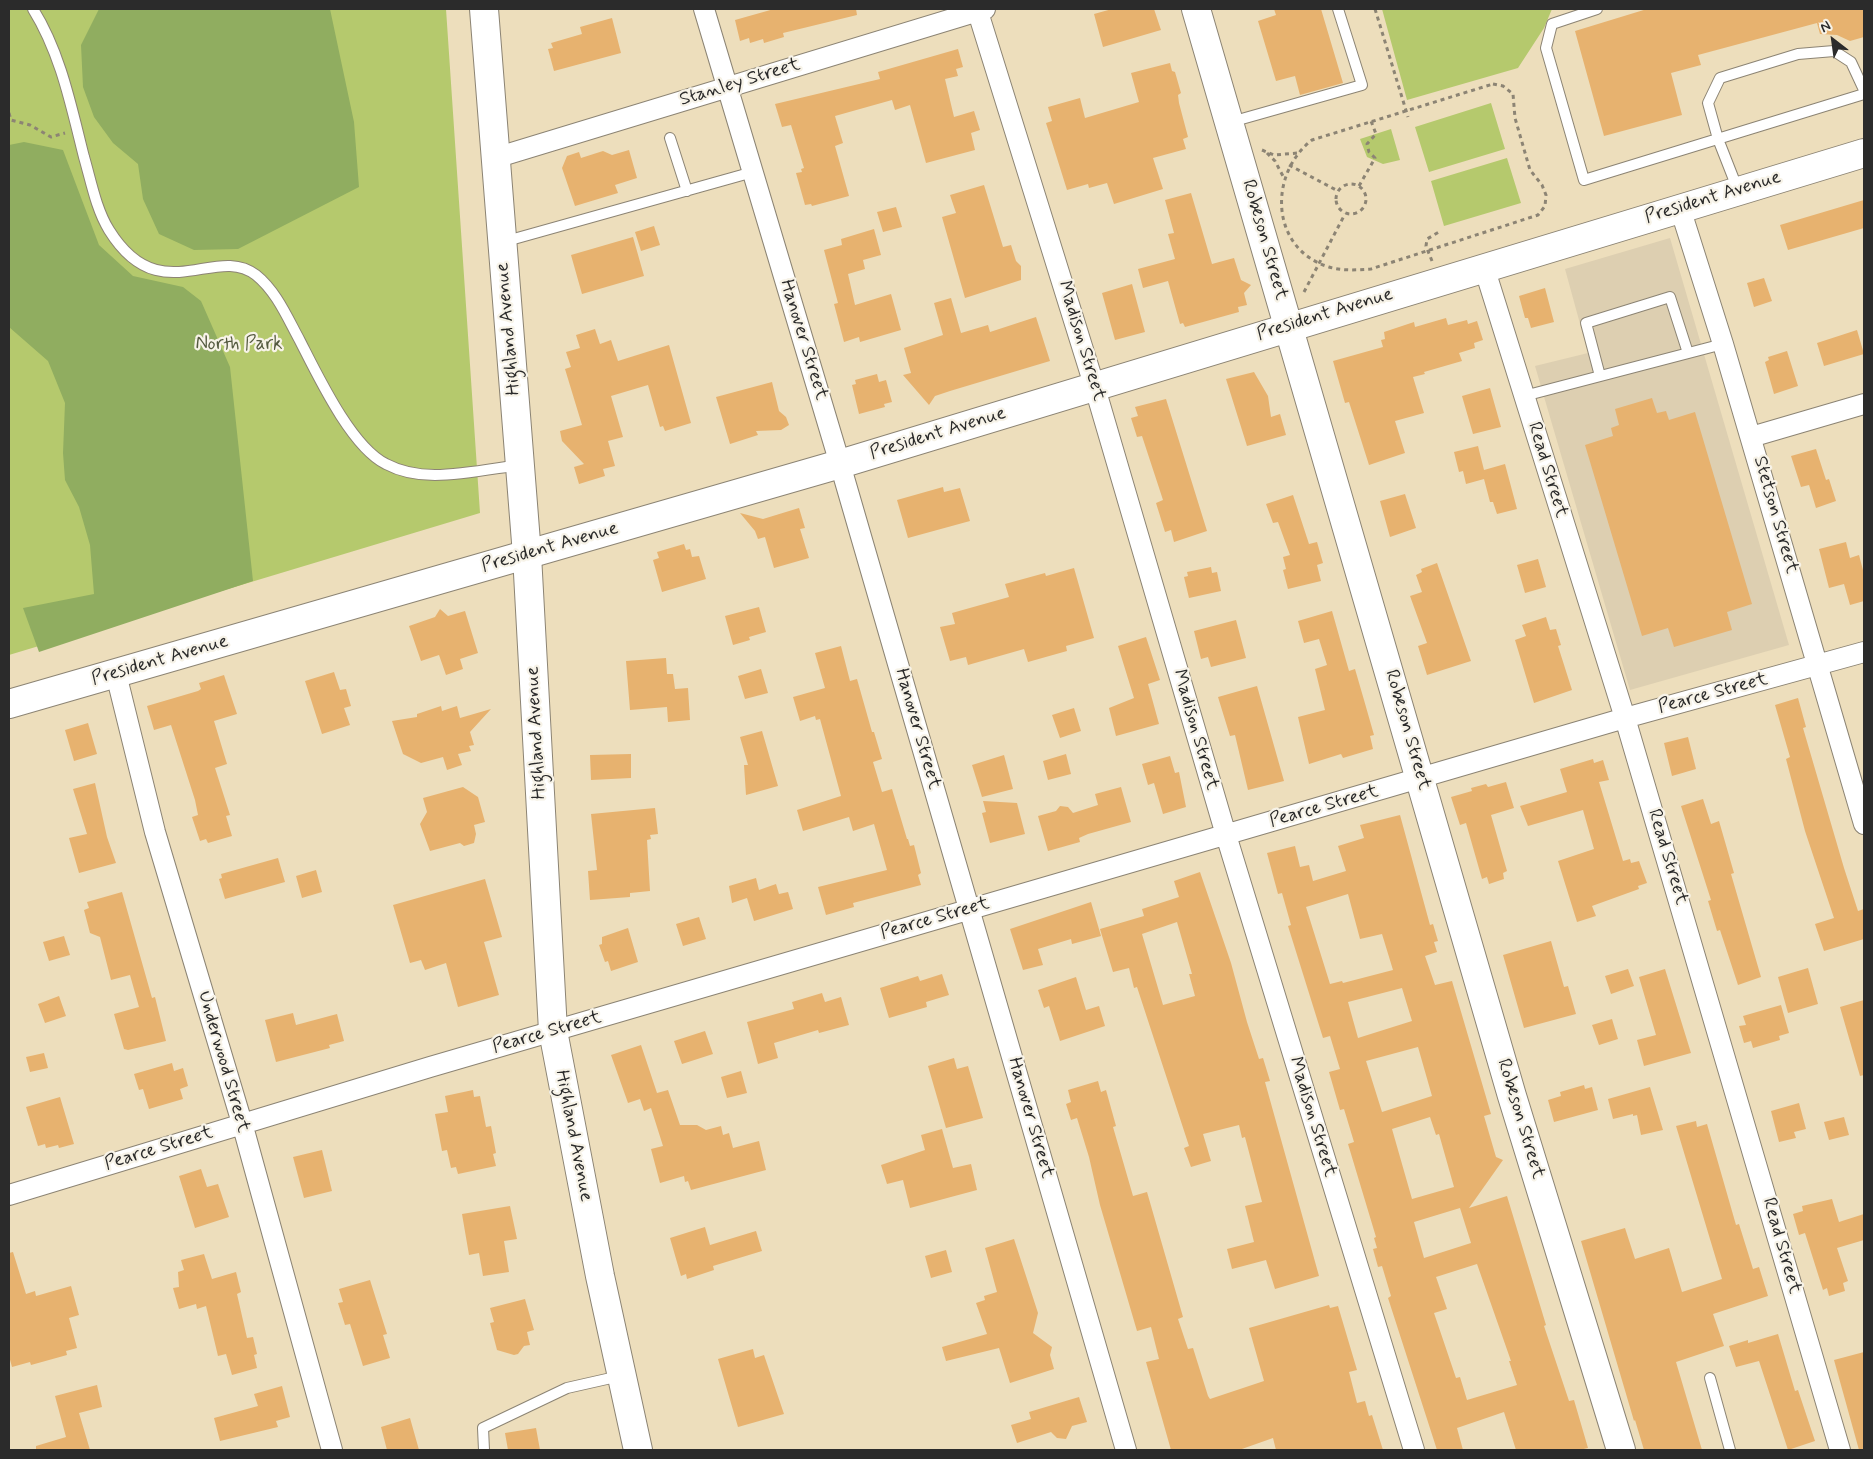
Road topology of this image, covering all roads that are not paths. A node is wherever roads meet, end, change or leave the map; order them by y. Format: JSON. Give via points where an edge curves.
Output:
{"nodes":[{"id":1,"x":33,"y":9,"type":"edge"},
{"id":2,"x":484,"y":9,"type":"edge"},
{"id":3,"x":704,"y":9,"type":"edge"},
{"id":4,"x":1196,"y":9,"type":"edge"},
{"id":5,"x":1338,"y":9,"type":"edge"},
{"id":6,"x":1597,"y":9,"type":"edge"},
{"id":7,"x":980,"y":10,"type":"edge"},
{"id":8,"x":728,"y":87,"type":"junction"},
{"id":9,"x":1864,"y":90,"type":"edge"},
{"id":10,"x":1864,"y":94,"type":"edge"},
{"id":11,"x":1230,"y":123,"type":"junction"},
{"id":12,"x":670,"y":138,"type":"dead end"},
{"id":13,"x":1718,"y":139,"type":"junction"},
{"id":14,"x":1864,"y":153,"type":"edge"},
{"id":15,"x":494,"y":158,"type":"junction"},
{"id":16,"x":753,"y":172,"type":"junction"},
{"id":17,"x":687,"y":190,"type":"junction"},
{"id":18,"x":1738,"y":191,"type":"junction"},
{"id":19,"x":1680,"y":208,"type":"junction"},
{"id":20,"x":502,"y":242,"type":"junction"},
{"id":21,"x":1484,"y":267,"type":"junction"},
{"id":22,"x":1289,"y":326,"type":"junction"},
{"id":23,"x":1724,"y":344,"type":"junction"},
{"id":24,"x":1688,"y":353,"type":"junction"},
{"id":25,"x":1600,"y":376,"type":"junction"},
{"id":26,"x":1096,"y":388,"type":"junction"},
{"id":27,"x":1524,"y":396,"type":"junction"},
{"id":28,"x":1864,"y":404,"type":"edge"},
{"id":29,"x":1752,"y":437,"type":"junction"},
{"id":30,"x":840,"y":464,"type":"junction"},
{"id":31,"x":520,"y":465,"type":"junction"},
{"id":32,"x":527,"y":555,"type":"junction"},
{"id":33,"x":1864,"y":652,"type":"edge"},
{"id":34,"x":1818,"y":666,"type":"junction"},
{"id":35,"x":116,"y":674,"type":"junction"},
{"id":36,"x":9,"y":704,"type":"edge"},
{"id":37,"x":1625,"y":718,"type":"junction"},
{"id":38,"x":1422,"y":778,"type":"junction"},
{"id":39,"x":1864,"y":824,"type":"edge"},
{"id":40,"x":1226,"y":835,"type":"junction"},
{"id":41,"x":970,"y":909,"type":"junction"},
{"id":42,"x":553,"y":1032,"type":"junction"},
{"id":43,"x":242,"y":1123,"type":"junction"},
{"id":44,"x":9,"y":1195,"type":"edge"},
{"id":45,"x":621,"y":1376,"type":"junction"},
{"id":46,"x":1710,"y":1378,"type":"dead end"},
{"id":47,"x":332,"y":1450,"type":"edge"},
{"id":48,"x":484,"y":1450,"type":"edge"},
{"id":49,"x":638,"y":1450,"type":"edge"},
{"id":50,"x":1126,"y":1450,"type":"edge"},
{"id":51,"x":1414,"y":1450,"type":"edge"},
{"id":52,"x":1621,"y":1450,"type":"edge"},
{"id":53,"x":1730,"y":1450,"type":"edge"},
{"id":54,"x":1840,"y":1450,"type":"edge"}],
"edges":[{"from":1,"to":31,"type":"lane","via":[[64,76],[99,208],[108,229],[123,250],[160,272],[182,274],[222,267],[239,268],[255,274],[281,306],[339,413],[358,439],[384,464],[408,473],[435,475]]},
{"from":2,"to":15,"type":"main road","name":"Highland Avenue"},
{"from":3,"to":8,"type":"street","name":"Hanover Street"},
{"from":4,"to":11,"type":"main road","name":"Robeson Street"},
{"from":5,"to":11,"type":"lane","via":[[1362,85]]},
{"from":6,"to":13,"type":"lane","via":[[1552,24],[1546,48],[1584,180]]},
{"from":7,"to":8,"type":"street","name":"Stanley Street"},
{"from":7,"to":26,"type":"street","name":"Madison Street"},
{"from":8,"to":15,"type":"street","name":"Stanley Street"},
{"from":8,"to":16,"type":"street","name":"Hanover Street"},
{"from":9,"to":13,"type":"lane","via":[[1851,62],[1834,51],[1798,54],[1720,78],[1708,103]]},
{"from":10,"to":13,"type":"lane"},
{"from":11,"to":22,"type":"main road","name":"Robeson Street"},
{"from":12,"to":17,"type":"lane"},
{"from":13,"to":18,"type":"lane"},
{"from":14,"to":18,"type":"main road","name":"President Avenue"},
{"from":15,"to":20,"type":"main road","name":"Highland Avenue"},
{"from":16,"to":17,"type":"lane"},
{"from":16,"to":30,"type":"street","name":"Hanover Street"},
{"from":17,"to":20,"type":"lane"},
{"from":18,"to":19,"type":"main road","name":"President Avenue"},
{"from":19,"to":21,"type":"main road","name":"President Avenue"},
{"from":19,"to":23,"type":"street","name":"Stetson Street"},
{"from":20,"to":31,"type":"main road","name":"Highland Avenue"},
{"from":21,"to":22,"type":"main road","name":"President Avenue"},
{"from":21,"to":27,"type":"street","name":"Read Street"},
{"from":22,"to":26,"type":"main road","name":"President Avenue"},
{"from":22,"to":38,"type":"main road","name":"Robeson Street"},
{"from":23,"to":24,"type":"lane"},
{"from":23,"to":29,"type":"street","name":"Stetson Street"},
{"from":24,"to":25,"type":"lane"},
{"from":24,"to":25,"type":"lane","via":[[1670,297],[1586,323]]},
{"from":25,"to":27,"type":"lane"},
{"from":26,"to":30,"type":"main road","name":"President Avenue"},
{"from":26,"to":40,"type":"street","name":"Madison Street"},
{"from":27,"to":37,"type":"street","name":"Read Street"},
{"from":28,"to":29,"type":"street"},
{"from":29,"to":34,"type":"street","name":"Stetson Street"},
{"from":30,"to":32,"type":"main road","name":"President Avenue"},
{"from":30,"to":41,"type":"street","name":"Hanover Street"},
{"from":31,"to":32,"type":"main road","name":"Highland Avenue"},
{"from":32,"to":35,"type":"main road","name":"President Avenue"},
{"from":32,"to":42,"type":"main road","name":"Highland Avenue"},
{"from":33,"to":34,"type":"street","name":"Pearce Street"},
{"from":34,"to":37,"type":"street","name":"Pearce Street"},
{"from":34,"to":39,"type":"street","name":"Stetson Street"},
{"from":35,"to":36,"type":"main road","name":"President Avenue"},
{"from":35,"to":43,"type":"street","name":"Underwood Street","via":[[155,832]]},
{"from":37,"to":38,"type":"street","name":"Pearce Street"},
{"from":37,"to":54,"type":"street","name":"Read Street"},
{"from":38,"to":40,"type":"street","name":"Pearce Street"},
{"from":38,"to":52,"type":"main road","name":"Robeson Street","via":[[1512,1096]]},
{"from":40,"to":41,"type":"street","name":"Pearce Street"},
{"from":40,"to":51,"type":"street","name":"Madison Street"},
{"from":41,"to":42,"type":"street","name":"Pearce Street"},
{"from":41,"to":50,"type":"street","name":"Hanover Street"},
{"from":42,"to":43,"type":"street","name":"Pearce Street"},
{"from":42,"to":45,"type":"main road","name":"Highland Avenue"},
{"from":43,"to":44,"type":"street","name":"Pearce Street"},
{"from":43,"to":47,"type":"street","name":"Underwood Street"},
{"from":45,"to":48,"type":"lane","via":[[567,1388],[483,1428]]},
{"from":45,"to":49,"type":"main road","name":"Highland Avenue"},
{"from":46,"to":53,"type":"lane"}]}
